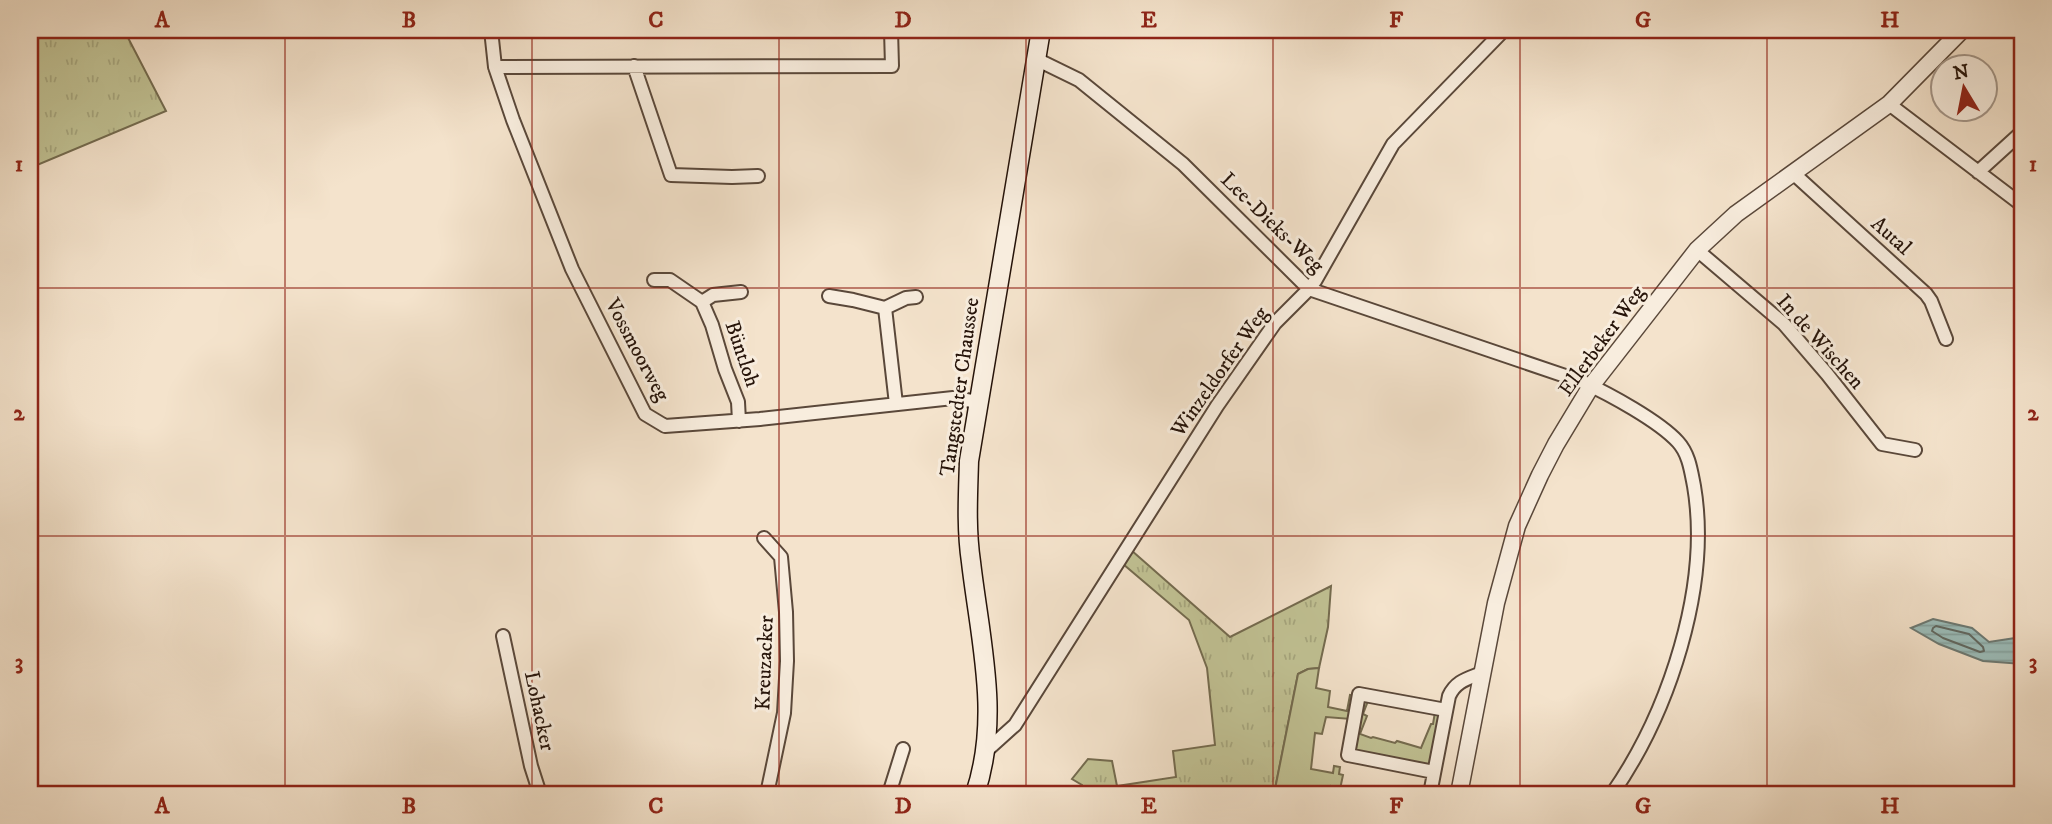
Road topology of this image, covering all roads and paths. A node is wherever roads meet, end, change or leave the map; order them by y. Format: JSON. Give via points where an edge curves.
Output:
{"nodes":[{"id":1,"x":491,"y":30,"type":"edge"},
{"id":2,"x":891,"y":30,"type":"edge"},
{"id":3,"x":1041,"y":30,"type":"edge"},
{"id":4,"x":1504,"y":30,"type":"edge"},
{"id":5,"x":1962,"y":30,"type":"edge"},
{"id":6,"x":1036,"y":59,"type":"junction"},
{"id":7,"x":634,"y":66,"type":"junction"},
{"id":8,"x":495,"y":67,"type":"junction"},
{"id":9,"x":1889,"y":104,"type":"junction"},
{"id":10,"x":2022,"y":132,"type":"edge"},
{"id":11,"x":1978,"y":172,"type":"junction"},
{"id":12,"x":1793,"y":173,"type":"junction"},
{"id":13,"x":758,"y":176,"type":"dead end"},
{"id":14,"x":2022,"y":205,"type":"edge"},
{"id":15,"x":1697,"y":250,"type":"junction"},
{"id":16,"x":654,"y":280,"type":"dead end"},
{"id":17,"x":1310,"y":289,"type":"junction"},
{"id":18,"x":741,"y":292,"type":"dead end"},
{"id":19,"x":829,"y":296,"type":"dead end"},
{"id":20,"x":916,"y":297,"type":"dead end"},
{"id":21,"x":702,"y":302,"type":"junction"},
{"id":22,"x":885,"y":308,"type":"junction"},
{"id":23,"x":1946,"y":339,"type":"dead end"},
{"id":24,"x":1591,"y":386,"type":"junction"},
{"id":25,"x":979,"y":402,"type":"junction"},
{"id":26,"x":896,"y":404,"type":"junction"},
{"id":27,"x":738,"y":421,"type":"junction"},
{"id":28,"x":1915,"y":450,"type":"dead end"},
{"id":29,"x":764,"y":538,"type":"dead end"},
{"id":30,"x":503,"y":636,"type":"dead end"},
{"id":31,"x":1482,"y":673,"type":"junction"},
{"id":32,"x":1446,"y":710,"type":"junction"},
{"id":33,"x":904,"y":749,"type":"dead end"},
{"id":34,"x":986,"y":751,"type":"junction"},
{"id":35,"x":1434,"y":772,"type":"junction"},
{"id":36,"x":540,"y":794,"type":"edge"},
{"id":37,"x":767,"y":794,"type":"edge"},
{"id":38,"x":890,"y":794,"type":"edge"},
{"id":39,"x":975,"y":794,"type":"edge"},
{"id":40,"x":1430,"y":794,"type":"edge"},
{"id":41,"x":1459,"y":794,"type":"edge"},
{"id":42,"x":1612,"y":794,"type":"edge"}],
"edges":[{"from":1,"to":8,"type":"street","name":"Vossmoorweg"},
{"from":2,"to":7,"type":"street","via":[[892,66]]},
{"from":3,"to":6,"type":"main road","name":"Tangstedter Chaussee"},
{"from":4,"to":17,"type":"street","name":"Winzeldorfer Weg","via":[[1393,144]]},
{"from":5,"to":9,"type":"street","name":"Ellerbeker Weg"},
{"from":6,"to":17,"type":"street","name":"Lee-Dieks-Weg","via":[[1079,80],[1183,164]]},
{"from":6,"to":25,"type":"main road","name":"Tangstedter Chaussee"},
{"from":7,"to":8,"type":"street"},
{"from":7,"to":13,"type":"street","via":[[671,175]]},
{"from":8,"to":27,"type":"street","name":"Vossmoorweg","via":[[572,269],[645,414],[665,426]]},
{"from":9,"to":11,"type":"street"},
{"from":9,"to":12,"type":"street","name":"Ellerbeker Weg"},
{"from":10,"to":11,"type":"street"},
{"from":11,"to":14,"type":"street"},
{"from":12,"to":15,"type":"street","name":"Ellerbeker Weg","via":[[1736,214]]},
{"from":12,"to":23,"type":"street","name":"Autal","via":[[1926,294]]},
{"from":15,"to":24,"type":"street","name":"Ellerbeker Weg"},
{"from":15,"to":28,"type":"street","name":"In de Wischen","via":[[1784,324],[1882,444]]},
{"from":16,"to":21,"type":"street","name":"Büntloh","via":[[670,280]]},
{"from":17,"to":24,"type":"street","name":"Lee-Dieks-Weg"},
{"from":17,"to":34,"type":"street","name":"Winzeldorfer Weg","via":[[1275,323],[1224,395],[1015,725]]},
{"from":18,"to":21,"type":"street","name":"Büntloh","via":[[713,295]]},
{"from":19,"to":22,"type":"street"},
{"from":20,"to":22,"type":"street"},
{"from":21,"to":27,"type":"street","name":"Büntloh","via":[[738,402]]},
{"from":22,"to":26,"type":"street"},
{"from":24,"to":31,"type":"street","name":"Ellerbeker Weg","via":[[1559,439],[1517,526],[1500,581]]},
{"from":24,"to":42,"type":"street","name":"Lee-Dieks-Weg","via":[[1679,442],[1689,462],[1698,510],[1691,600],[1672,678],[1642,745]]},
{"from":25,"to":26,"type":"street","name":"Vossmoorweg","via":[[953,398]]},
{"from":25,"to":34,"type":"main road","name":"Tangstedter Chaussee","via":[[969,461],[967,524],[988,682]]},
{"from":26,"to":27,"type":"street","name":"Vossmoorweg"},
{"from":29,"to":37,"type":"street","name":"Kreuzacker","via":[[781,557],[787,661],[784,713]]},
{"from":30,"to":36,"type":"street","name":"Lohacker"},
{"from":31,"to":32,"type":"street","via":[[1453,688]]},
{"from":31,"to":41,"type":"street","name":"Ellerbeker Weg"},
{"from":32,"to":35,"type":"street"},
{"from":32,"to":35,"type":"street","via":[[1359,694],[1348,755]]},
{"from":33,"to":38,"type":"street"},
{"from":34,"to":39,"type":"main road","name":"Tangstedter Chaussee"},
{"from":35,"to":40,"type":"street"}]}
